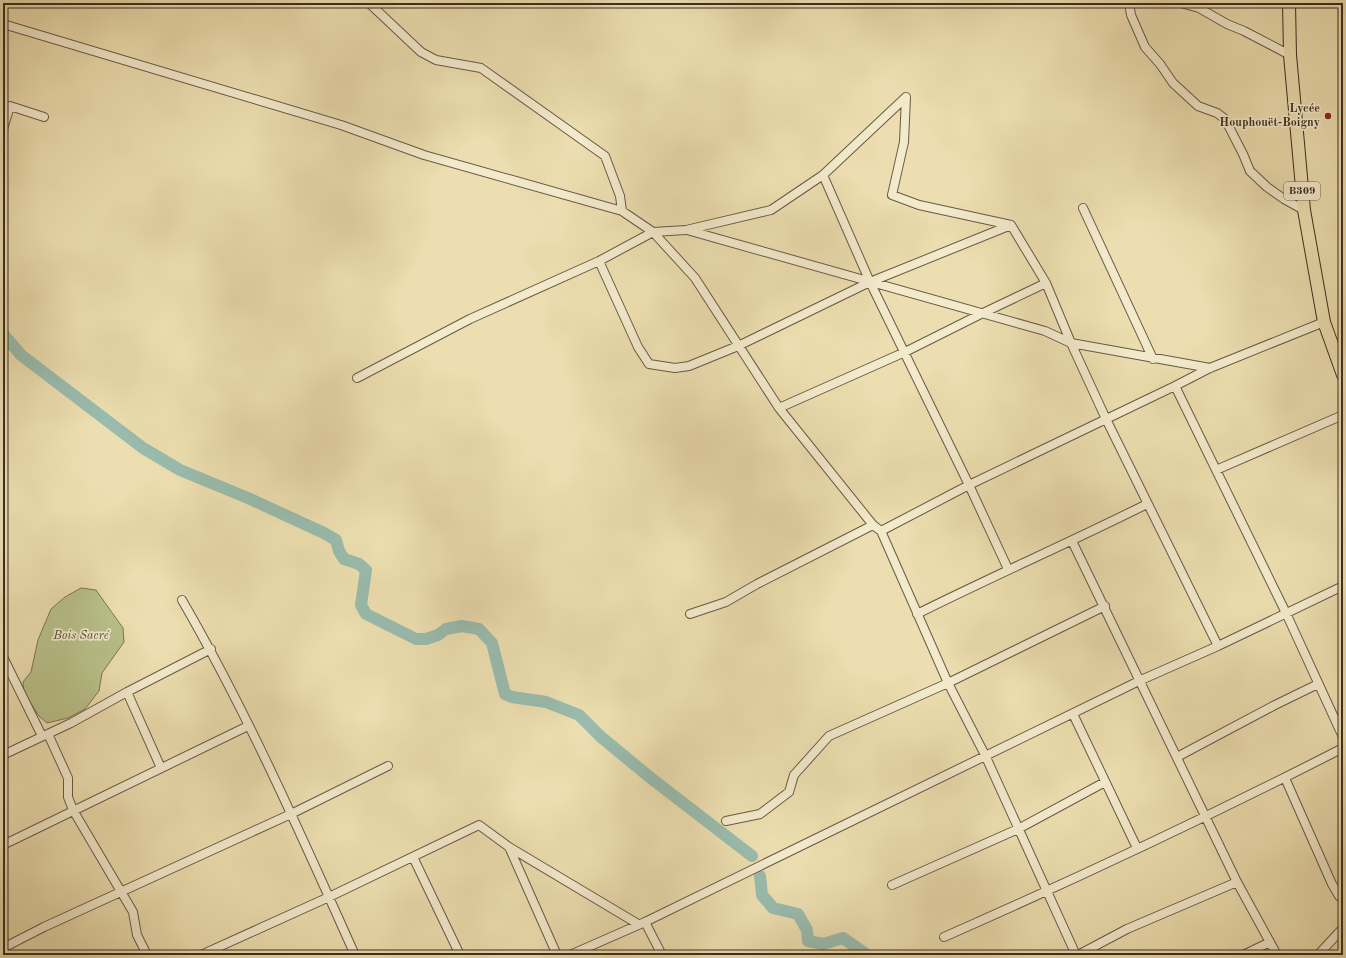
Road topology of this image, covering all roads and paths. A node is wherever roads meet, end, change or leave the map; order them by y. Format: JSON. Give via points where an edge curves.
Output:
{"nodes":[{"id":1,"x":369,"y":3,"type":"edge"},
{"id":2,"x":1129,"y":3,"type":"edge"},
{"id":3,"x":1182,"y":3,"type":"edge"},
{"id":4,"x":1289,"y":3,"type":"edge"},
{"id":5,"x":3,"y":24,"type":"edge"},
{"id":6,"x":1290,"y":55,"type":"junction"},
{"id":7,"x":44,"y":117,"type":"dead end"},
{"id":8,"x":3,"y":129,"type":"edge"},
{"id":9,"x":824,"y":174,"type":"junction"},
{"id":10,"x":1083,"y":208,"type":"dead end"},
{"id":11,"x":1304,"y":210,"type":"junction"},
{"id":12,"x":622,"y":211,"type":"junction"},
{"id":13,"x":1011,"y":225,"type":"junction"},
{"id":14,"x":686,"y":230,"type":"junction"},
{"id":15,"x":653,"y":232,"type":"junction"},
{"id":16,"x":599,"y":261,"type":"junction"},
{"id":17,"x":870,"y":282,"type":"junction"},
{"id":18,"x":1046,"y":284,"type":"junction"},
{"id":19,"x":981,"y":314,"type":"junction"},
{"id":20,"x":1324,"y":322,"type":"junction"},
{"id":21,"x":1071,"y":343,"type":"junction"},
{"id":22,"x":738,"y":346,"type":"junction"},
{"id":23,"x":905,"y":352,"type":"junction"},
{"id":24,"x":1153,"y":359,"type":"junction"},
{"id":25,"x":1210,"y":368,"type":"junction"},
{"id":26,"x":1343,"y":375,"type":"edge"},
{"id":27,"x":357,"y":378,"type":"dead end"},
{"id":28,"x":1175,"y":386,"type":"junction"},
{"id":29,"x":779,"y":408,"type":"junction"},
{"id":30,"x":1343,"y":415,"type":"edge"},
{"id":31,"x":1106,"y":418,"type":"junction"},
{"id":32,"x":1216,"y":470,"type":"junction"},
{"id":33,"x":968,"y":485,"type":"junction"},
{"id":34,"x":1147,"y":504,"type":"junction"},
{"id":35,"x":873,"y":525,"type":"junction"},
{"id":36,"x":881,"y":531,"type":"junction"},
{"id":37,"x":1072,"y":541,"type":"junction"},
{"id":38,"x":1008,"y":569,"type":"junction"},
{"id":39,"x":1343,"y":586,"type":"edge"},
{"id":40,"x":182,"y":600,"type":"dead end"},
{"id":41,"x":1105,"y":606,"type":"junction"},
{"id":42,"x":1286,"y":613,"type":"junction"},
{"id":43,"x":690,"y":614,"type":"dead end"},
{"id":44,"x":917,"y":614,"type":"junction"},
{"id":45,"x":1218,"y":646,"type":"junction"},
{"id":46,"x":211,"y":649,"type":"junction"},
{"id":47,"x":3,"y":657,"type":"edge"},
{"id":48,"x":7,"y":673,"type":"edge"},
{"id":49,"x":1141,"y":680,"type":"junction"},
{"id":50,"x":948,"y":683,"type":"junction"},
{"id":51,"x":1318,"y":684,"type":"junction"},
{"id":52,"x":127,"y":692,"type":"junction"},
{"id":53,"x":1072,"y":714,"type":"junction"},
{"id":54,"x":248,"y":726,"type":"junction"},
{"id":55,"x":45,"y":735,"type":"junction"},
{"id":56,"x":1343,"y":737,"type":"edge"},
{"id":57,"x":1343,"y":748,"type":"edge"},
{"id":58,"x":3,"y":755,"type":"edge"},
{"id":59,"x":985,"y":755,"type":"junction"},
{"id":60,"x":1177,"y":756,"type":"junction"},
{"id":61,"x":388,"y":766,"type":"dead end"},
{"id":62,"x":161,"y":768,"type":"junction"},
{"id":63,"x":1285,"y":778,"type":"junction"},
{"id":64,"x":1105,"y":782,"type":"junction"},
{"id":65,"x":73,"y":810,"type":"junction"},
{"id":66,"x":291,"y":814,"type":"junction"},
{"id":67,"x":1206,"y":816,"type":"junction"},
{"id":68,"x":726,"y":821,"type":"dead end"},
{"id":69,"x":1018,"y":829,"type":"junction"},
{"id":70,"x":3,"y":845,"type":"edge"},
{"id":71,"x":509,"y":847,"type":"junction"},
{"id":72,"x":1136,"y":848,"type":"junction"},
{"id":73,"x":413,"y":857,"type":"junction"},
{"id":74,"x":1237,"y":882,"type":"junction"},
{"id":75,"x":892,"y":885,"type":"dead end"},
{"id":76,"x":121,"y":891,"type":"junction"},
{"id":77,"x":1046,"y":892,"type":"junction"},
{"id":78,"x":329,"y":897,"type":"junction"},
{"id":79,"x":1343,"y":898,"type":"edge"},
{"id":80,"x":641,"y":923,"type":"junction"},
{"id":81,"x":1343,"y":928,"type":"edge"},
{"id":82,"x":944,"y":937,"type":"dead end"},
{"id":83,"x":1270,"y":942,"type":"junction"},
{"id":84,"x":3,"y":948,"type":"edge"},
{"id":85,"x":147,"y":955,"type":"edge"},
{"id":86,"x":201,"y":955,"type":"edge"},
{"id":87,"x":355,"y":955,"type":"edge"},
{"id":88,"x":460,"y":955,"type":"edge"},
{"id":89,"x":557,"y":955,"type":"edge"},
{"id":90,"x":570,"y":955,"type":"edge"},
{"id":91,"x":662,"y":955,"type":"edge"},
{"id":92,"x":1077,"y":955,"type":"edge"},
{"id":93,"x":1243,"y":955,"type":"edge"},
{"id":94,"x":1277,"y":955,"type":"edge"},
{"id":95,"x":1318,"y":955,"type":"edge"}],
"edges":[{"from":1,"to":12,"type":"street","via":[[421,52],[436,60],[481,68],[605,156],[620,196]]},
{"from":2,"to":11,"type":"street","via":[[1131,15],[1145,47],[1172,83],[1198,106],[1225,119],[1250,171],[1267,187]]},
{"from":3,"to":6,"type":"street","via":[[1199,8]]},
{"from":4,"to":6,"type":"main road","number":"B309"},
{"from":5,"to":12,"type":"street","via":[[341,125],[424,155]]},
{"from":6,"to":11,"type":"main road","number":"B309"},
{"from":7,"to":8,"type":"street","via":[[10,106]]},
{"from":9,"to":13,"type":"street","via":[[906,97],[904,142],[892,195],[919,205]]},
{"from":9,"to":14,"type":"street","via":[[771,210]]},
{"from":9,"to":17,"type":"street"},
{"from":10,"to":24,"type":"street"},
{"from":11,"to":20,"type":"main road","number":"B309"},
{"from":12,"to":15,"type":"street"},
{"from":13,"to":17,"type":"street"},
{"from":13,"to":18,"type":"street"},
{"from":14,"to":15,"type":"street"},
{"from":14,"to":17,"type":"street"},
{"from":15,"to":16,"type":"street"},
{"from":15,"to":22,"type":"street","via":[[694,278]]},
{"from":16,"to":22,"type":"street","via":[[638,347],[649,364],[675,368],[689,366]]},
{"from":16,"to":27,"type":"street","via":[[470,318]]},
{"from":17,"to":19,"type":"street"},
{"from":17,"to":22,"type":"street"},
{"from":17,"to":23,"type":"street"},
{"from":18,"to":19,"type":"street"},
{"from":18,"to":21,"type":"street"},
{"from":19,"to":21,"type":"street","via":[[1044,331]]},
{"from":19,"to":23,"type":"street"},
{"from":20,"to":25,"type":"street"},
{"from":20,"to":26,"type":"main road","number":"B309"},
{"from":21,"to":24,"type":"street"},
{"from":21,"to":31,"type":"street"},
{"from":22,"to":29,"type":"street"},
{"from":23,"to":29,"type":"street"},
{"from":23,"to":33,"type":"street"},
{"from":24,"to":25,"type":"street"},
{"from":25,"to":28,"type":"street"},
{"from":28,"to":31,"type":"street"},
{"from":28,"to":32,"type":"street"},
{"from":29,"to":35,"type":"street"},
{"from":30,"to":32,"type":"street"},
{"from":31,"to":33,"type":"street"},
{"from":31,"to":34,"type":"street"},
{"from":32,"to":42,"type":"street"},
{"from":33,"to":36,"type":"street"},
{"from":33,"to":38,"type":"street"},
{"from":34,"to":37,"type":"street"},
{"from":34,"to":45,"type":"street"},
{"from":35,"to":36,"type":"street"},
{"from":35,"to":43,"type":"street","via":[[726,602]]},
{"from":36,"to":44,"type":"street"},
{"from":37,"to":38,"type":"street"},
{"from":37,"to":41,"type":"street"},
{"from":38,"to":44,"type":"street"},
{"from":39,"to":42,"type":"street"},
{"from":40,"to":46,"type":"street"},
{"from":41,"to":49,"type":"street"},
{"from":41,"to":50,"type":"street"},
{"from":42,"to":45,"type":"street"},
{"from":42,"to":51,"type":"street"},
{"from":44,"to":50,"type":"street"},
{"from":45,"to":49,"type":"street"},
{"from":46,"to":52,"type":"street"},
{"from":46,"to":54,"type":"street"},
{"from":47,"to":48,"type":"street"},
{"from":48,"to":55,"type":"street"},
{"from":49,"to":53,"type":"street"},
{"from":49,"to":60,"type":"street"},
{"from":50,"to":59,"type":"street"},
{"from":50,"to":68,"type":"street","via":[[829,736],[794,774],[789,792],[760,814]]},
{"from":51,"to":56,"type":"street"},
{"from":51,"to":60,"type":"street"},
{"from":52,"to":55,"type":"street"},
{"from":52,"to":62,"type":"street"},
{"from":53,"to":59,"type":"street"},
{"from":53,"to":64,"type":"street"},
{"from":54,"to":62,"type":"street"},
{"from":54,"to":66,"type":"street"},
{"from":55,"to":58,"type":"street"},
{"from":55,"to":65,"type":"street","via":[[68,778],[68,797]]},
{"from":57,"to":63,"type":"street"},
{"from":59,"to":69,"type":"street"},
{"from":59,"to":80,"type":"street"},
{"from":60,"to":67,"type":"street"},
{"from":61,"to":66,"type":"street"},
{"from":62,"to":65,"type":"street"},
{"from":63,"to":67,"type":"street"},
{"from":63,"to":79,"type":"street","via":[[1332,884]]},
{"from":64,"to":69,"type":"street"},
{"from":64,"to":72,"type":"street"},
{"from":65,"to":70,"type":"street"},
{"from":65,"to":76,"type":"street"},
{"from":66,"to":76,"type":"street"},
{"from":66,"to":78,"type":"street"},
{"from":67,"to":72,"type":"street"},
{"from":67,"to":74,"type":"street"},
{"from":69,"to":75,"type":"street"},
{"from":69,"to":77,"type":"street"},
{"from":71,"to":73,"type":"street","via":[[479,825]]},
{"from":71,"to":80,"type":"street"},
{"from":71,"to":89,"type":"street"},
{"from":72,"to":77,"type":"street"},
{"from":73,"to":78,"type":"street"},
{"from":73,"to":88,"type":"street"},
{"from":74,"to":83,"type":"street"},
{"from":74,"to":92,"type":"street"},
{"from":76,"to":84,"type":"street"},
{"from":76,"to":85,"type":"street","via":[[133,912],[137,935]]},
{"from":77,"to":82,"type":"street"},
{"from":77,"to":92,"type":"street"},
{"from":78,"to":86,"type":"street"},
{"from":78,"to":87,"type":"street"},
{"from":80,"to":90,"type":"street"},
{"from":80,"to":91,"type":"street"},
{"from":81,"to":95,"type":"street"},
{"from":83,"to":93,"type":"street"},
{"from":83,"to":94,"type":"street"}]}
